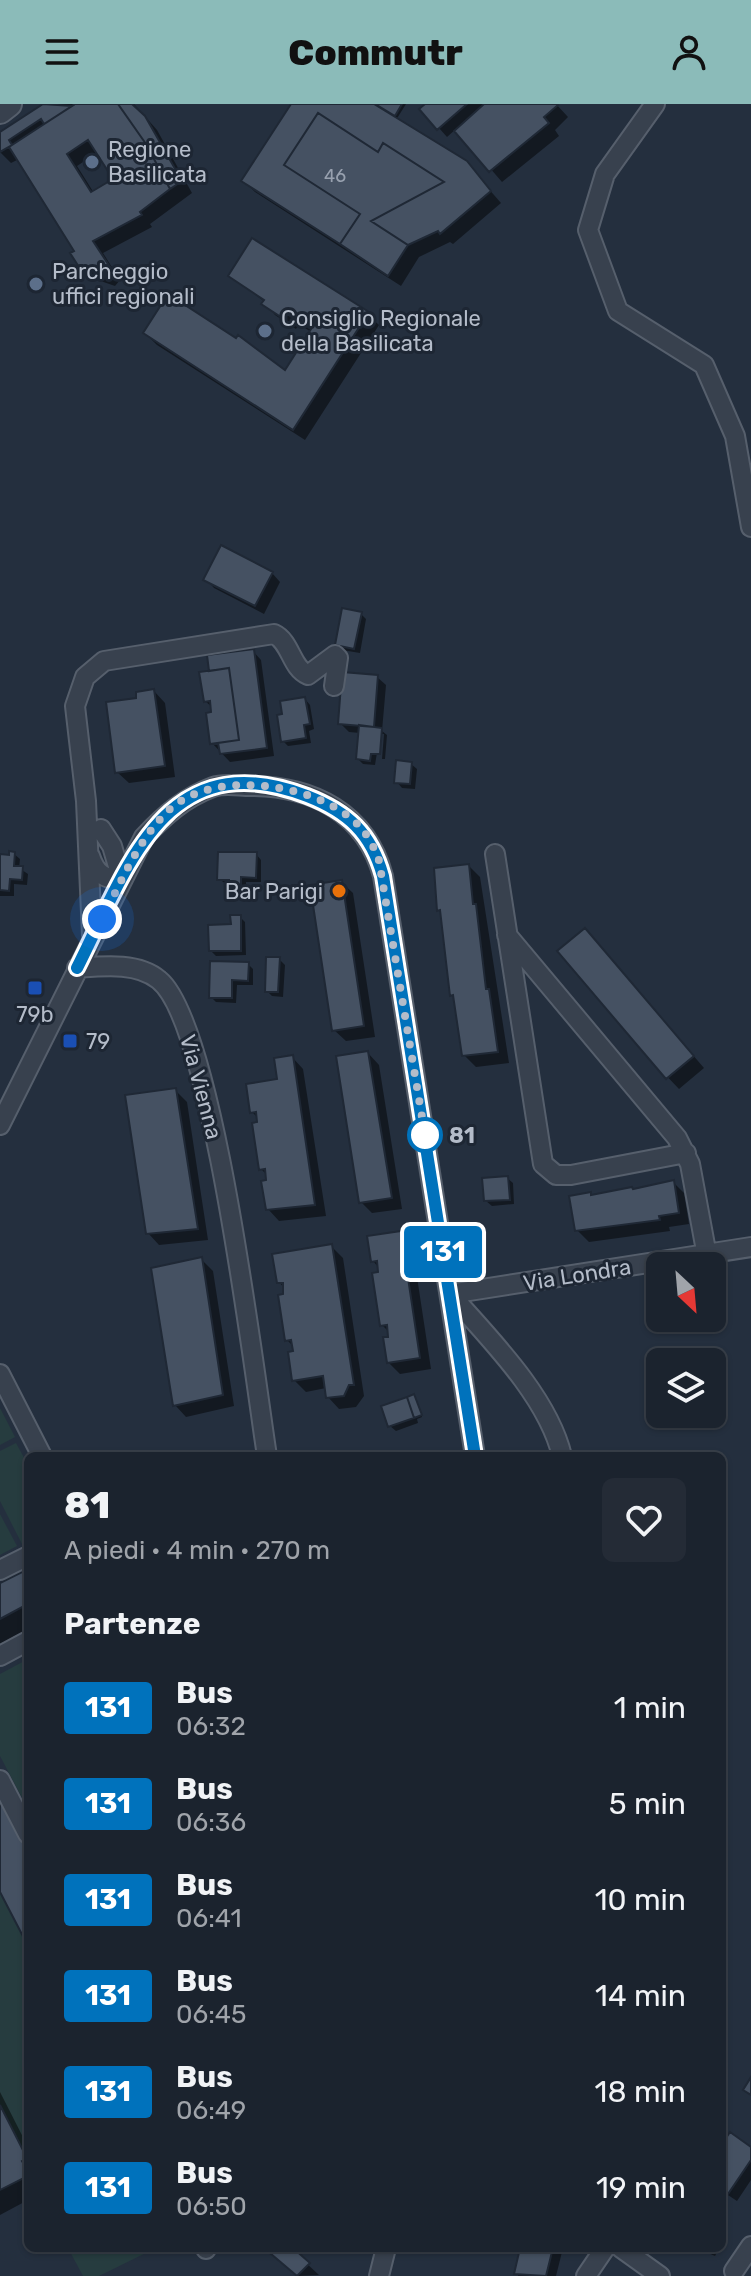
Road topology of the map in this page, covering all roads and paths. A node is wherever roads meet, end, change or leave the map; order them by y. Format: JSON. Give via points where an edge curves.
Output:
{"nodes":[{"id":1,"x":9,"y":104,"type":"edge"},
{"id":2,"x":655,"y":104,"type":"edge"},
{"id":3,"x":0,"y":111,"type":"edge"},
{"id":4,"x":751,"y":527,"type":"edge"},
{"id":5,"x":334,"y":686,"type":"dead end"},
{"id":6,"x":86,"y":801,"type":"junction"},
{"id":7,"x":155,"y":825,"type":"junction"},
{"id":8,"x":101,"y":829,"type":"junction"},
{"id":9,"x":87,"y":845,"type":"junction"},
{"id":10,"x":495,"y":854,"type":"dead end"},
{"id":11,"x":122,"y":880,"type":"junction"},
{"id":12,"x":507,"y":935,"type":"junction"},
{"id":13,"x":92,"y":938,"type":"junction"},
{"id":14,"x":77,"y":968,"type":"junction"},
{"id":15,"x":0,"y":1125,"type":"edge"},
{"id":16,"x":686,"y":1153,"type":"junction"},
{"id":17,"x":751,"y":1247,"type":"edge"},
{"id":18,"x":706,"y":1252,"type":"edge"},
{"id":19,"x":726,"y":1252,"type":"edge"},
{"id":20,"x":646,"y":1265,"type":"edge"},
{"id":21,"x":450,"y":1294,"type":"junction"},
{"id":22,"x":0,"y":1374,"type":"edge"},
{"id":23,"x":40,"y":1452,"type":"edge"},
{"id":24,"x":266,"y":1452,"type":"edge"},
{"id":25,"x":474,"y":1452,"type":"edge"},
{"id":26,"x":561,"y":1452,"type":"edge"},
{"id":27,"x":24,"y":1558,"type":"edge"},
{"id":28,"x":0,"y":1570,"type":"edge"},
{"id":29,"x":24,"y":1643,"type":"edge"},
{"id":30,"x":0,"y":1656,"type":"edge"},
{"id":31,"x":0,"y":1780,"type":"edge"},
{"id":32,"x":24,"y":1826,"type":"edge"},
{"id":33,"x":751,"y":2246,"type":"edge"},
{"id":34,"x":385,"y":2252,"type":"edge"},
{"id":35,"x":602,"y":2252,"type":"edge"},
{"id":36,"x":627,"y":2252,"type":"edge"},
{"id":37,"x":729,"y":2274,"type":"edge"},
{"id":38,"x":379,"y":2276,"type":"edge"},
{"id":39,"x":586,"y":2276,"type":"edge"},
{"id":40,"x":660,"y":2276,"type":"edge"}],
"edges":[{"from":1,"to":3,"type":"street"},
{"from":2,"to":4,"type":"street","via":[[605,174],[588,230],[618,311],[704,365],[735,436]]},
{"from":5,"to":6,"type":"street","via":[[335,655],[308,675],[274,634],[104,661],[85,677],[75,706]]},
{"from":6,"to":8,"type":"street"},
{"from":6,"to":9,"type":"street"},
{"from":7,"to":8,"type":"street","via":[[123,837]]},
{"from":7,"to":11,"type":"street"},
{"from":7,"to":21,"type":"street","via":[[172,807],[216,785],[267,786],[334,807],[362,829],[378,855],[383,876]]},
{"from":8,"to":11,"type":"street"},
{"from":9,"to":11,"type":"street","via":[[99,874]]},
{"from":9,"to":13,"type":"street"},
{"from":10,"to":12,"type":"street"},
{"from":11,"to":13,"type":"street"},
{"from":12,"to":16,"type":"street"},
{"from":12,"to":16,"type":"street","via":[[543,1164],[556,1175],[571,1175]]},
{"from":13,"to":14,"type":"street"},
{"from":14,"to":15,"type":"street"},
{"from":14,"to":24,"type":"street","name":"Via Vienna","via":[[138,969],[159,980],[172,995],[185,1027],[213,1118]]},
{"from":16,"to":18,"type":"street"},
{"from":17,"to":19,"type":"street","name":"Via Londra"},
{"from":20,"to":21,"type":"street","name":"Via Londra"},
{"from":21,"to":25,"type":"street"},
{"from":21,"to":26,"type":"street","via":[[508,1360],[553,1429]]},
{"from":22,"to":23,"type":"street"},
{"from":27,"to":28,"type":"street"},
{"from":29,"to":30,"type":"street"},
{"from":31,"to":32,"type":"street"},
{"from":33,"to":37,"type":"street"},
{"from":34,"to":38,"type":"street"},
{"from":35,"to":39,"type":"street"},
{"from":36,"to":40,"type":"street"}]}
